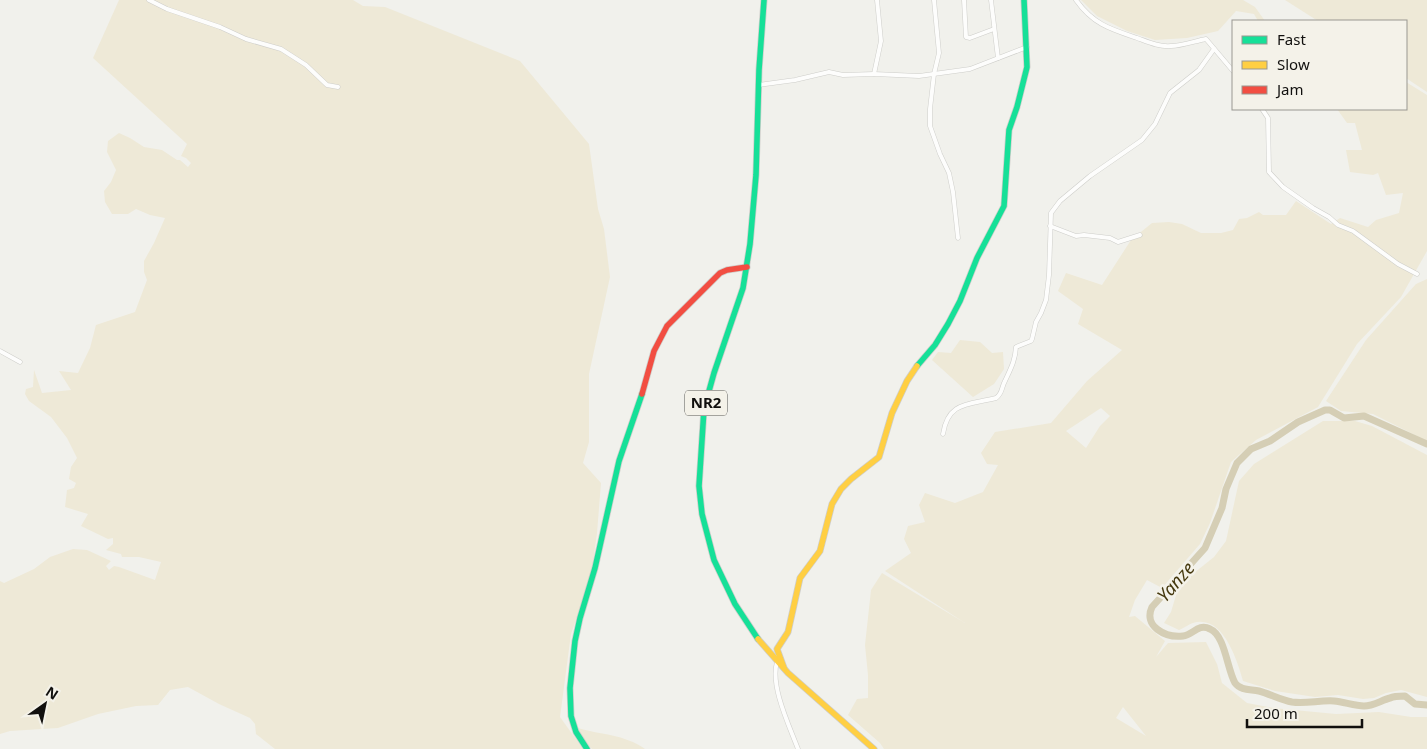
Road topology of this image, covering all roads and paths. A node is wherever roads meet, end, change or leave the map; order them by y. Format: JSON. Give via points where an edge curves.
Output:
{"nodes":[{"id":1,"x":149,"y":0,"type":"edge"},
{"id":2,"x":764,"y":0,"type":"edge"},
{"id":3,"x":877,"y":0,"type":"edge"},
{"id":4,"x":934,"y":0,"type":"edge"},
{"id":5,"x":964,"y":0,"type":"edge"},
{"id":6,"x":991,"y":0,"type":"edge"},
{"id":7,"x":1024,"y":0,"type":"edge"},
{"id":8,"x":1076,"y":0,"type":"edge"},
{"id":9,"x":994,"y":29,"type":"junction"},
{"id":10,"x":1027,"y":47,"type":"junction"},
{"id":11,"x":1214,"y":49,"type":"junction"},
{"id":12,"x":998,"y":58,"type":"junction"},
{"id":13,"x":1232,"y":70,"type":"edge"},
{"id":14,"x":874,"y":74,"type":"junction"},
{"id":15,"x":934,"y":74,"type":"junction"},
{"id":16,"x":758,"y":84,"type":"junction"},
{"id":17,"x":338,"y":87,"type":"dead end"},
{"id":18,"x":1263,"y":110,"type":"edge"},
{"id":19,"x":1050,"y":226,"type":"junction"},
{"id":20,"x":1140,"y":235,"type":"dead end"},
{"id":21,"x":958,"y":238,"type":"dead end"},
{"id":22,"x":747,"y":268,"type":"junction"},
{"id":23,"x":1417,"y":274,"type":"dead end"},
{"id":24,"x":0,"y":351,"type":"edge"},
{"id":25,"x":20,"y":362,"type":"dead end"},
{"id":26,"x":943,"y":434,"type":"dead end"},
{"id":27,"x":777,"y":662,"type":"junction"},
{"id":28,"x":784,"y":668,"type":"junction"},
{"id":29,"x":587,"y":749,"type":"edge"},
{"id":30,"x":798,"y":749,"type":"edge"},
{"id":31,"x":874,"y":749,"type":"edge"}],
"edges":[{"from":1,"to":17,"type":"street","via":[[167,10],[281,49],[306,65],[327,85]]},
{"from":2,"to":16,"type":"main road","number":"NR2"},
{"from":3,"to":14,"type":"street","via":[[881,41]]},
{"from":4,"to":15,"type":"street","via":[[939,53]]},
{"from":5,"to":9,"type":"street","via":[[968,38]]},
{"from":6,"to":9,"type":"street"},
{"from":7,"to":10,"type":"main road"},
{"from":8,"to":11,"type":"street","via":[[1086,14],[1118,32],[1154,45],[1171,46],[1206,39]]},
{"from":9,"to":12,"type":"street"},
{"from":10,"to":12,"type":"street"},
{"from":10,"to":28,"type":"main road","via":[[1025,75],[1009,130],[1004,206],[948,324],[936,345],[907,381],[892,413],[879,457],[851,479],[832,504],[820,551],[800,578],[788,632],[777,649]]},
{"from":11,"to":13,"type":"street"},
{"from":11,"to":19,"type":"street","via":[[1199,70],[1170,93],[1156,124],[1142,140],[1060,201],[1051,213]]},
{"from":12,"to":15,"type":"street","via":[[970,69]]},
{"from":14,"to":15,"type":"street"},
{"from":14,"to":16,"type":"street","via":[[829,72]]},
{"from":15,"to":21,"type":"street","via":[[930,126],[954,192]]},
{"from":16,"to":22,"type":"main road","number":"NR2","via":[[754,211]]},
{"from":18,"to":23,"type":"street","via":[[1268,118],[1270,172],[1283,186]]},
{"from":19,"to":20,"type":"street","via":[[1076,236],[1110,238],[1118,242]]},
{"from":19,"to":26,"type":"street","via":[[1046,300],[1031,341],[1016,347],[1016,358],[1000,396],[956,408],[946,421]]},
{"from":22,"to":27,"type":"main road","number":"NR2","via":[[704,409],[699,490],[705,528],[726,588],[745,621]]},
{"from":22,"to":29,"type":"main road","via":[[720,273],[668,326],[650,362],[619,461],[597,566],[574,646],[571,718],[577,736]]},
{"from":24,"to":25,"type":"street"},
{"from":27,"to":28,"type":"main road","number":"NR2"},
{"from":27,"to":30,"type":"street","via":[[774,673],[777,686]]},
{"from":28,"to":31,"type":"main road","number":"NR2"}]}
